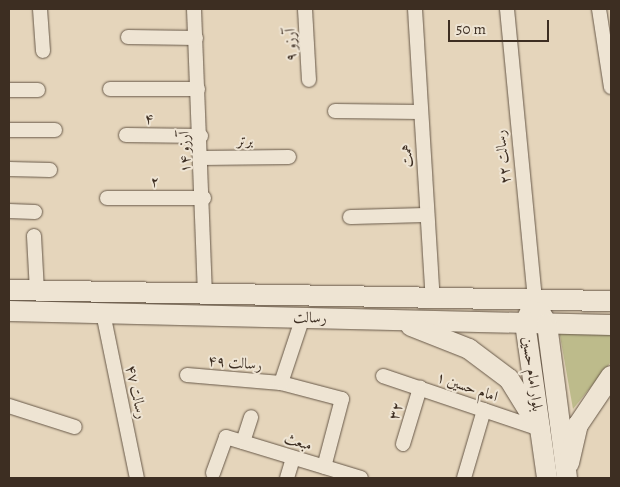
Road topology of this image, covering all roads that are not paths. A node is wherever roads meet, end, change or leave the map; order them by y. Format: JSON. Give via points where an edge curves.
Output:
{"nodes":[{"id":1,"x":40,"y":9,"type":"edge"},
{"id":2,"x":194,"y":9,"type":"edge"},
{"id":3,"x":305,"y":9,"type":"edge"},
{"id":4,"x":415,"y":9,"type":"edge"},
{"id":5,"x":507,"y":9,"type":"edge"},
{"id":6,"x":599,"y":9,"type":"edge"},
{"id":7,"x":128,"y":37,"type":"dead end"},
{"id":8,"x":196,"y":38,"type":"junction"},
{"id":9,"x":43,"y":51,"type":"dead end"},
{"id":10,"x":309,"y":80,"type":"dead end"},
{"id":11,"x":611,"y":87,"type":"edge"},
{"id":12,"x":110,"y":89,"type":"dead end"},
{"id":13,"x":198,"y":89,"type":"junction"},
{"id":14,"x":9,"y":90,"type":"edge"},
{"id":15,"x":38,"y":90,"type":"dead end"},
{"id":16,"x":335,"y":111,"type":"dead end"},
{"id":17,"x":420,"y":112,"type":"junction"},
{"id":18,"x":9,"y":130,"type":"edge"},
{"id":19,"x":55,"y":130,"type":"dead end"},
{"id":20,"x":126,"y":135,"type":"dead end"},
{"id":21,"x":201,"y":136,"type":"junction"},
{"id":22,"x":290,"y":157,"type":"dead end"},
{"id":23,"x":201,"y":158,"type":"junction"},
{"id":24,"x":9,"y":169,"type":"edge"},
{"id":25,"x":50,"y":170,"type":"dead end"},
{"id":26,"x":106,"y":198,"type":"dead end"},
{"id":27,"x":204,"y":198,"type":"junction"},
{"id":28,"x":9,"y":211,"type":"edge"},
{"id":29,"x":35,"y":212,"type":"dead end"},
{"id":30,"x":427,"y":215,"type":"junction"},
{"id":31,"x":350,"y":217,"type":"dead end"},
{"id":32,"x":34,"y":236,"type":"dead end"},
{"id":33,"x":9,"y":290,"type":"edge"},
{"id":34,"x":37,"y":291,"type":"junction"},
{"id":35,"x":205,"y":295,"type":"junction"},
{"id":36,"x":433,"y":300,"type":"junction"},
{"id":37,"x":611,"y":301,"type":"edge"},
{"id":38,"x":535,"y":302,"type":"junction"},
{"id":39,"x":9,"y":311,"type":"edge"},
{"id":40,"x":102,"y":313,"type":"junction"},
{"id":41,"x":303,"y":318,"type":"junction"},
{"id":42,"x":393,"y":320,"type":"junction"},
{"id":43,"x":525,"y":323,"type":"junction"},
{"id":44,"x":547,"y":324,"type":"junction"},
{"id":45,"x":611,"y":325,"type":"edge"},
{"id":46,"x":187,"y":375,"type":"dead end"},
{"id":47,"x":383,"y":376,"type":"dead end"},
{"id":48,"x":611,"y":376,"type":"edge"},
{"id":49,"x":280,"y":383,"type":"junction"},
{"id":50,"x":420,"y":388,"type":"junction"},
{"id":51,"x":9,"y":406,"type":"edge"},
{"id":52,"x":484,"y":410,"type":"junction"},
{"id":53,"x":251,"y":417,"type":"dead end"},
{"id":54,"x":75,"y":427,"type":"dead end"},
{"id":55,"x":540,"y":429,"type":"junction"},
{"id":56,"x":244,"y":442,"type":"junction"},
{"id":57,"x":403,"y":444,"type":"dead end"},
{"id":58,"x":294,"y":458,"type":"junction"},
{"id":59,"x":324,"y":467,"type":"junction"},
{"id":60,"x":214,"y":473,"type":"dead end"},
{"id":61,"x":137,"y":478,"type":"edge"},
{"id":62,"x":287,"y":478,"type":"edge"},
{"id":63,"x":361,"y":478,"type":"edge"},
{"id":64,"x":464,"y":478,"type":"edge"},
{"id":65,"x":547,"y":478,"type":"edge"},
{"id":66,"x":566,"y":478,"type":"edge"}],
"edges":[{"from":1,"to":9,"type":"street"},
{"from":2,"to":8,"type":"street","name":"۱۴ آرزو"},
{"from":3,"to":10,"type":"street","name":"۹ آرزو"},
{"from":4,"to":17,"type":"street","name":"همت"},
{"from":5,"to":38,"type":"street","name":"رسالت ۲۲"},
{"from":6,"to":11,"type":"street"},
{"from":7,"to":8,"type":"street"},
{"from":8,"to":13,"type":"street","name":"۱۴ آرزو"},
{"from":12,"to":13,"type":"street"},
{"from":13,"to":21,"type":"street","name":"۱۴ آرزو"},
{"from":14,"to":15,"type":"street"},
{"from":16,"to":17,"type":"street"},
{"from":17,"to":30,"type":"street","name":"همت"},
{"from":18,"to":19,"type":"street"},
{"from":20,"to":21,"type":"street","name":"۴"},
{"from":21,"to":23,"type":"street","name":"۱۴ آرزو"},
{"from":22,"to":23,"type":"street","name":"برتر"},
{"from":23,"to":27,"type":"street","name":"۱۴ آرزو"},
{"from":24,"to":25,"type":"street"},
{"from":26,"to":27,"type":"street","name":"۲"},
{"from":27,"to":35,"type":"street","name":"۱۴ آرزو"},
{"from":28,"to":29,"type":"street"},
{"from":30,"to":31,"type":"street"},
{"from":30,"to":36,"type":"street","name":"همت"},
{"from":32,"to":34,"type":"street"},
{"from":33,"to":34,"type":"main road","name":"رسالت"},
{"from":34,"to":35,"type":"main road","name":"رسالت"},
{"from":35,"to":36,"type":"main road","name":"رسالت"},
{"from":36,"to":38,"type":"main road","name":"رسالت"},
{"from":37,"to":38,"type":"main road","name":"رسالت"},
{"from":38,"to":43,"type":"main road","name":"بلوار امام حسین"},
{"from":38,"to":44,"type":"main road","name":"بلوار امام حسین"},
{"from":39,"to":40,"type":"main road","name":"رسالت"},
{"from":40,"to":41,"type":"main road","name":"رسالت"},
{"from":40,"to":61,"type":"street","name":"رسالت ۴۷"},
{"from":41,"to":42,"type":"main road","name":"رسالت"},
{"from":41,"to":49,"type":"street","name":"رسالت ۴۹"},
{"from":42,"to":43,"type":"main road","name":"رسالت"},
{"from":42,"to":55,"type":"main road","via":[[469,349],[508,379]]},
{"from":43,"to":44,"type":"main road","name":"رسالت"},
{"from":43,"to":55,"type":"main road","name":"بلوار امام حسین"},
{"from":44,"to":45,"type":"main road","name":"رسالت"},
{"from":44,"to":66,"type":"main road","name":"بلوار امام حسین"},
{"from":46,"to":49,"type":"street","name":"رسالت ۴۹"},
{"from":47,"to":50,"type":"street","name":"امام حسین ۱"},
{"from":48,"to":66,"type":"main road","via":[[578,425]]},
{"from":49,"to":59,"type":"street","name":"رسالت ۴۹","via":[[342,398]]},
{"from":50,"to":52,"type":"street","name":"امام حسین ۱"},
{"from":50,"to":57,"type":"street","name":"۳۲"},
{"from":51,"to":54,"type":"street"},
{"from":52,"to":55,"type":"street","name":"امام حسین ۱"},
{"from":52,"to":64,"type":"street"},
{"from":53,"to":56,"type":"street"},
{"from":55,"to":65,"type":"main road","name":"بلوار امام حسین"},
{"from":56,"to":58,"type":"street","name":"مبعث"},
{"from":56,"to":60,"type":"street","name":"مبعث","via":[[226,437]]},
{"from":58,"to":59,"type":"street","name":"مبعث"},
{"from":58,"to":62,"type":"street"},
{"from":59,"to":63,"type":"street","name":"مبعث"}]}
